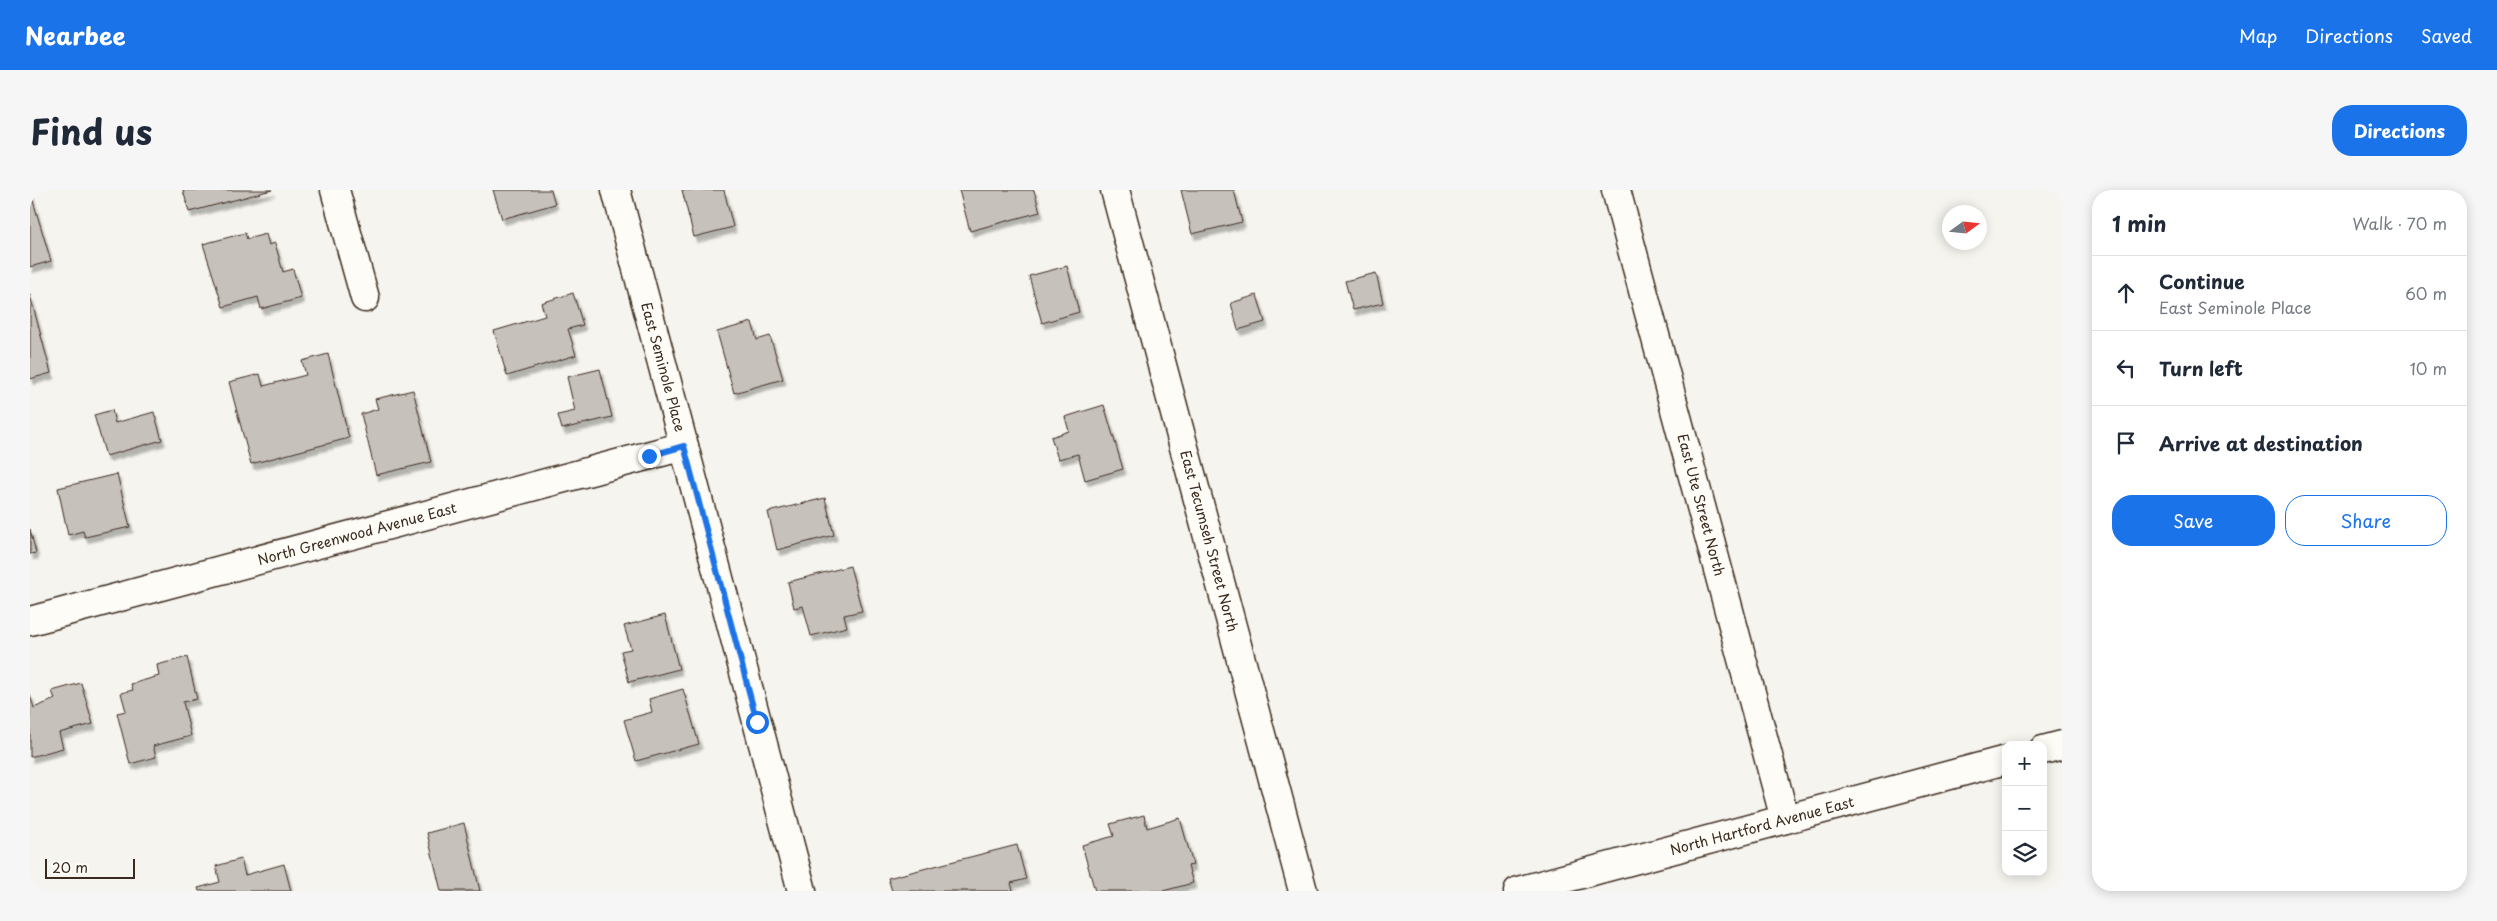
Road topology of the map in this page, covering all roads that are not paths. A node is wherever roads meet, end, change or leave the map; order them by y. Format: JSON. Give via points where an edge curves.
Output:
{"nodes":[{"id":1,"x":335,"y":190,"type":"edge"},
{"id":2,"x":616,"y":190,"type":"edge"},
{"id":3,"x":1115,"y":190,"type":"edge"},
{"id":4,"x":1616,"y":190,"type":"edge"},
{"id":5,"x":365,"y":298,"type":"dead end"},
{"id":6,"x":684,"y":446,"type":"junction"},
{"id":7,"x":30,"y":621,"type":"edge"},
{"id":8,"x":2062,"y":745,"type":"edge"},
{"id":9,"x":2047,"y":749,"type":"edge"},
{"id":10,"x":2002,"y":761,"type":"edge"},
{"id":11,"x":1785,"y":819,"type":"junction"},
{"id":12,"x":802,"y":891,"type":"edge"},
{"id":13,"x":1303,"y":891,"type":"edge"},
{"id":14,"x":1518,"y":891,"type":"edge"}],
"edges":[{"from":1,"to":5,"type":"street"},
{"from":2,"to":6,"type":"street","name":"East Seminole Place"},
{"from":3,"to":13,"type":"street","name":"East Tecumseh Street North"},
{"from":4,"to":11,"type":"street","name":"East Ute Street North"},
{"from":6,"to":7,"type":"street","name":"North Greenwood Avenue East"},
{"from":6,"to":12,"type":"street","name":"East Seminole Place"},
{"from":8,"to":9,"type":"street"},
{"from":10,"to":11,"type":"street","name":"North Hartford Avenue East"},
{"from":11,"to":14,"type":"street","name":"North Hartford Avenue East"}]}
